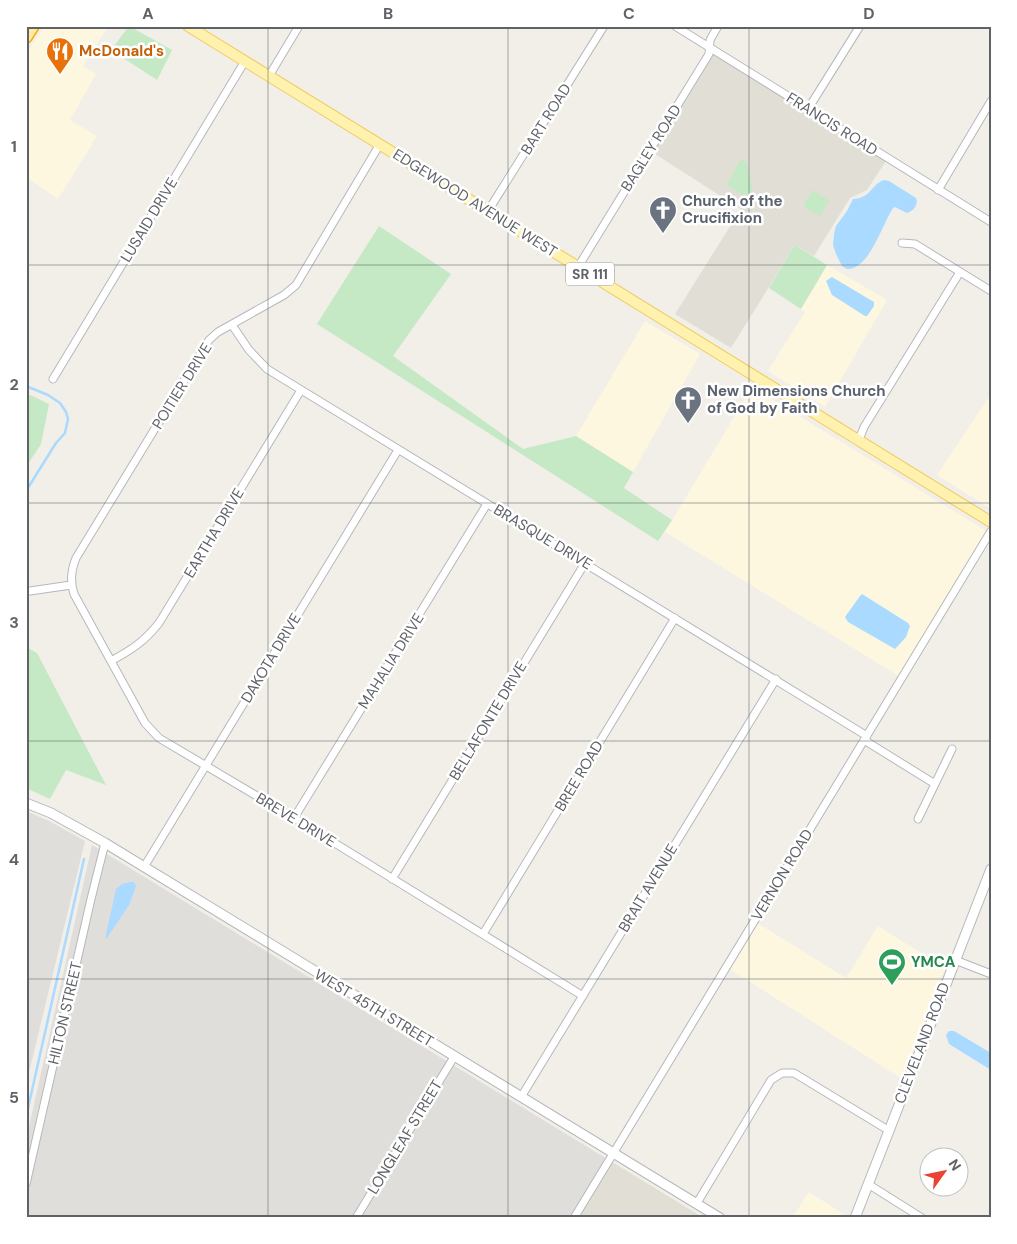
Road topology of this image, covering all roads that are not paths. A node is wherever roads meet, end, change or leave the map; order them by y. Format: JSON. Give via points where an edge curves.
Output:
{"nodes":[{"id":1,"x":33,"y":26,"type":"edge"},
{"id":2,"x":188,"y":26,"type":"edge"},
{"id":3,"x":299,"y":26,"type":"edge"},
{"id":4,"x":604,"y":26,"type":"edge"},
{"id":5,"x":675,"y":26,"type":"edge"},
{"id":6,"x":718,"y":26,"type":"edge"},
{"id":7,"x":860,"y":26,"type":"edge"},
{"id":8,"x":26,"y":37,"type":"edge"},
{"id":9,"x":709,"y":48,"type":"junction"},
{"id":10,"x":245,"y":61,"type":"junction"},
{"id":11,"x":269,"y":76,"type":"junction"},
{"id":12,"x":991,"y":101,"type":"edge"},
{"id":13,"x":808,"y":109,"type":"junction"},
{"id":14,"x":380,"y":144,"type":"junction"},
{"id":15,"x":938,"y":190,"type":"junction"},
{"id":16,"x":488,"y":211,"type":"junction"},
{"id":17,"x":991,"y":222,"type":"edge"},
{"id":18,"x":902,"y":243,"type":"dead end"},
{"id":19,"x":578,"y":266,"type":"junction"},
{"id":20,"x":960,"y":272,"type":"junction"},
{"id":21,"x":991,"y":291,"type":"edge"},
{"id":22,"x":232,"y":324,"type":"junction"},
{"id":23,"x":53,"y":379,"type":"dead end"},
{"id":24,"x":301,"y":390,"type":"junction"},
{"id":25,"x":860,"y":440,"type":"junction"},
{"id":26,"x":398,"y":450,"type":"junction"},
{"id":27,"x":487,"y":504,"type":"junction"},
{"id":28,"x":991,"y":522,"type":"edge"},
{"id":29,"x":991,"y":532,"type":"edge"},
{"id":30,"x":585,"y":563,"type":"junction"},
{"id":31,"x":71,"y":585,"type":"junction"},
{"id":32,"x":30,"y":591,"type":"dead end"},
{"id":33,"x":675,"y":618,"type":"junction"},
{"id":34,"x":111,"y":661,"type":"junction"},
{"id":35,"x":776,"y":679,"type":"junction"},
{"id":36,"x":866,"y":738,"type":"junction"},
{"id":37,"x":952,"y":750,"type":"dead end"},
{"id":38,"x":206,"y":766,"type":"junction"},
{"id":39,"x":935,"y":784,"type":"junction"},
{"id":40,"x":26,"y":803,"type":"edge"},
{"id":41,"x":294,"y":818,"type":"junction"},
{"id":42,"x":918,"y":819,"type":"dead end"},
{"id":43,"x":105,"y":843,"type":"junction"},
{"id":44,"x":144,"y":867,"type":"junction"},
{"id":45,"x":991,"y":869,"type":"edge"},
{"id":46,"x":392,"y":879,"type":"junction"},
{"id":47,"x":483,"y":934,"type":"junction"},
{"id":48,"x":955,"y":960,"type":"junction"},
{"id":49,"x":991,"y":974,"type":"edge"},
{"id":50,"x":582,"y":996,"type":"junction"},
{"id":51,"x":454,"y":1057,"type":"junction"},
{"id":52,"x":521,"y":1097,"type":"junction"},
{"id":53,"x":888,"y":1130,"type":"junction"},
{"id":54,"x":613,"y":1153,"type":"junction"},
{"id":55,"x":26,"y":1184,"type":"edge"},
{"id":56,"x":868,"y":1184,"type":"junction"},
{"id":57,"x":697,"y":1203,"type":"junction"},
{"id":58,"x":356,"y":1218,"type":"edge"},
{"id":59,"x":574,"y":1218,"type":"edge"},
{"id":60,"x":720,"y":1218,"type":"edge"},
{"id":61,"x":855,"y":1218,"type":"edge"},
{"id":62,"x":922,"y":1218,"type":"edge"}],
"edges":[{"from":1,"to":8,"type":"highway"},
{"from":2,"to":10,"type":"main road","name":"EDGEWOOD AVENUE WEST","number":"SR 111"},
{"from":3,"to":11,"type":"street"},
{"from":4,"to":16,"type":"street","name":"BART ROAD"},
{"from":5,"to":9,"type":"street","name":"FRANCIS ROAD"},
{"from":6,"to":9,"type":"street","name":"BAGLEY ROAD"},
{"from":7,"to":13,"type":"street"},
{"from":9,"to":13,"type":"street","name":"FRANCIS ROAD"},
{"from":9,"to":19,"type":"street","name":"BAGLEY ROAD","via":[[709,54]]},
{"from":10,"to":11,"type":"main road","name":"EDGEWOOD AVENUE WEST","number":"SR 111"},
{"from":10,"to":23,"type":"street","name":"LUSAID DRIVE"},
{"from":11,"to":14,"type":"main road","name":"EDGEWOOD AVENUE WEST","number":"SR 111"},
{"from":12,"to":15,"type":"street"},
{"from":13,"to":15,"type":"street","name":"FRANCIS ROAD"},
{"from":14,"to":16,"type":"main road","name":"EDGEWOOD AVENUE WEST","number":"SR 111"},
{"from":14,"to":22,"type":"street","name":"POITIER DRIVE","via":[[296,285]]},
{"from":15,"to":17,"type":"street","name":"FRANCIS ROAD"},
{"from":16,"to":19,"type":"main road","name":"EDGEWOOD AVENUE WEST","number":"SR 111"},
{"from":18,"to":20,"type":"street","via":[[915,244]]},
{"from":19,"to":25,"type":"main road","name":"EDGEWOOD AVENUE WEST","number":"SR 111"},
{"from":20,"to":21,"type":"street"},
{"from":20,"to":25,"type":"street","via":[[869,419]]},
{"from":22,"to":24,"type":"street","name":"BRASQUE DRIVE","via":[[248,350],[267,369]]},
{"from":22,"to":31,"type":"street","name":"POITIER DRIVE","via":[[210,340],[76,558]]},
{"from":24,"to":26,"type":"street","name":"BRASQUE DRIVE"},
{"from":24,"to":34,"type":"street","name":"EARTHA DRIVE","via":[[149,636]]},
{"from":25,"to":28,"type":"main road","name":"EDGEWOOD AVENUE WEST","number":"SR 111"},
{"from":26,"to":27,"type":"street","name":"BRASQUE DRIVE"},
{"from":26,"to":38,"type":"street","name":"DAKOTA DRIVE"},
{"from":27,"to":30,"type":"street","name":"BRASQUE DRIVE"},
{"from":27,"to":41,"type":"street","name":"MAHALIA DRIVE"},
{"from":29,"to":36,"type":"street","name":"VERNON ROAD"},
{"from":30,"to":33,"type":"street","name":"BRASQUE DRIVE"},
{"from":30,"to":46,"type":"street","name":"BELLAFONTE DRIVE"},
{"from":31,"to":32,"type":"street"},
{"from":31,"to":34,"type":"street","name":"BREVE DRIVE"},
{"from":33,"to":35,"type":"street","name":"BRASQUE DRIVE"},
{"from":33,"to":47,"type":"street","name":"BREE ROAD"},
{"from":34,"to":38,"type":"street","name":"BREVE DRIVE","via":[[152,732]]},
{"from":35,"to":36,"type":"street","name":"BRASQUE DRIVE"},
{"from":35,"to":50,"type":"street","name":"BRAIT AVENUE"},
{"from":36,"to":39,"type":"street","name":"BRASQUE DRIVE"},
{"from":36,"to":54,"type":"street","name":"VERNON ROAD"},
{"from":37,"to":39,"type":"street"},
{"from":38,"to":41,"type":"street","name":"BREVE DRIVE"},
{"from":38,"to":44,"type":"street","name":"DAKOTA DRIVE"},
{"from":39,"to":42,"type":"street"},
{"from":40,"to":43,"type":"street","name":"WEST 45TH STREET"},
{"from":41,"to":46,"type":"street","name":"BREVE DRIVE"},
{"from":43,"to":44,"type":"street","name":"WEST 45TH STREET"},
{"from":43,"to":55,"type":"street","name":"HILTON STREET"},
{"from":44,"to":51,"type":"street","name":"WEST 45TH STREET"},
{"from":45,"to":48,"type":"street","name":"CLEVELAND ROAD"},
{"from":46,"to":47,"type":"street","name":"BREVE DRIVE"},
{"from":47,"to":50,"type":"street","name":"BREVE DRIVE"},
{"from":48,"to":49,"type":"street"},
{"from":48,"to":53,"type":"street","name":"CLEVELAND ROAD"},
{"from":50,"to":52,"type":"street","name":"BRAIT AVENUE"},
{"from":51,"to":52,"type":"street","name":"WEST 45TH STREET"},
{"from":51,"to":58,"type":"street","name":"LONGLEAF STREET"},
{"from":52,"to":54,"type":"street","name":"WEST 45TH STREET"},
{"from":53,"to":56,"type":"street","name":"CLEVELAND ROAD"},
{"from":53,"to":57,"type":"street","via":[[794,1073],[782,1073],[771,1080]]},
{"from":54,"to":57,"type":"street","name":"WEST 45TH STREET"},
{"from":54,"to":59,"type":"street","name":"VERNON ROAD"},
{"from":56,"to":61,"type":"street","name":"CLEVELAND ROAD"},
{"from":56,"to":62,"type":"street"},
{"from":57,"to":60,"type":"street","name":"WEST 45TH STREET"}]}
